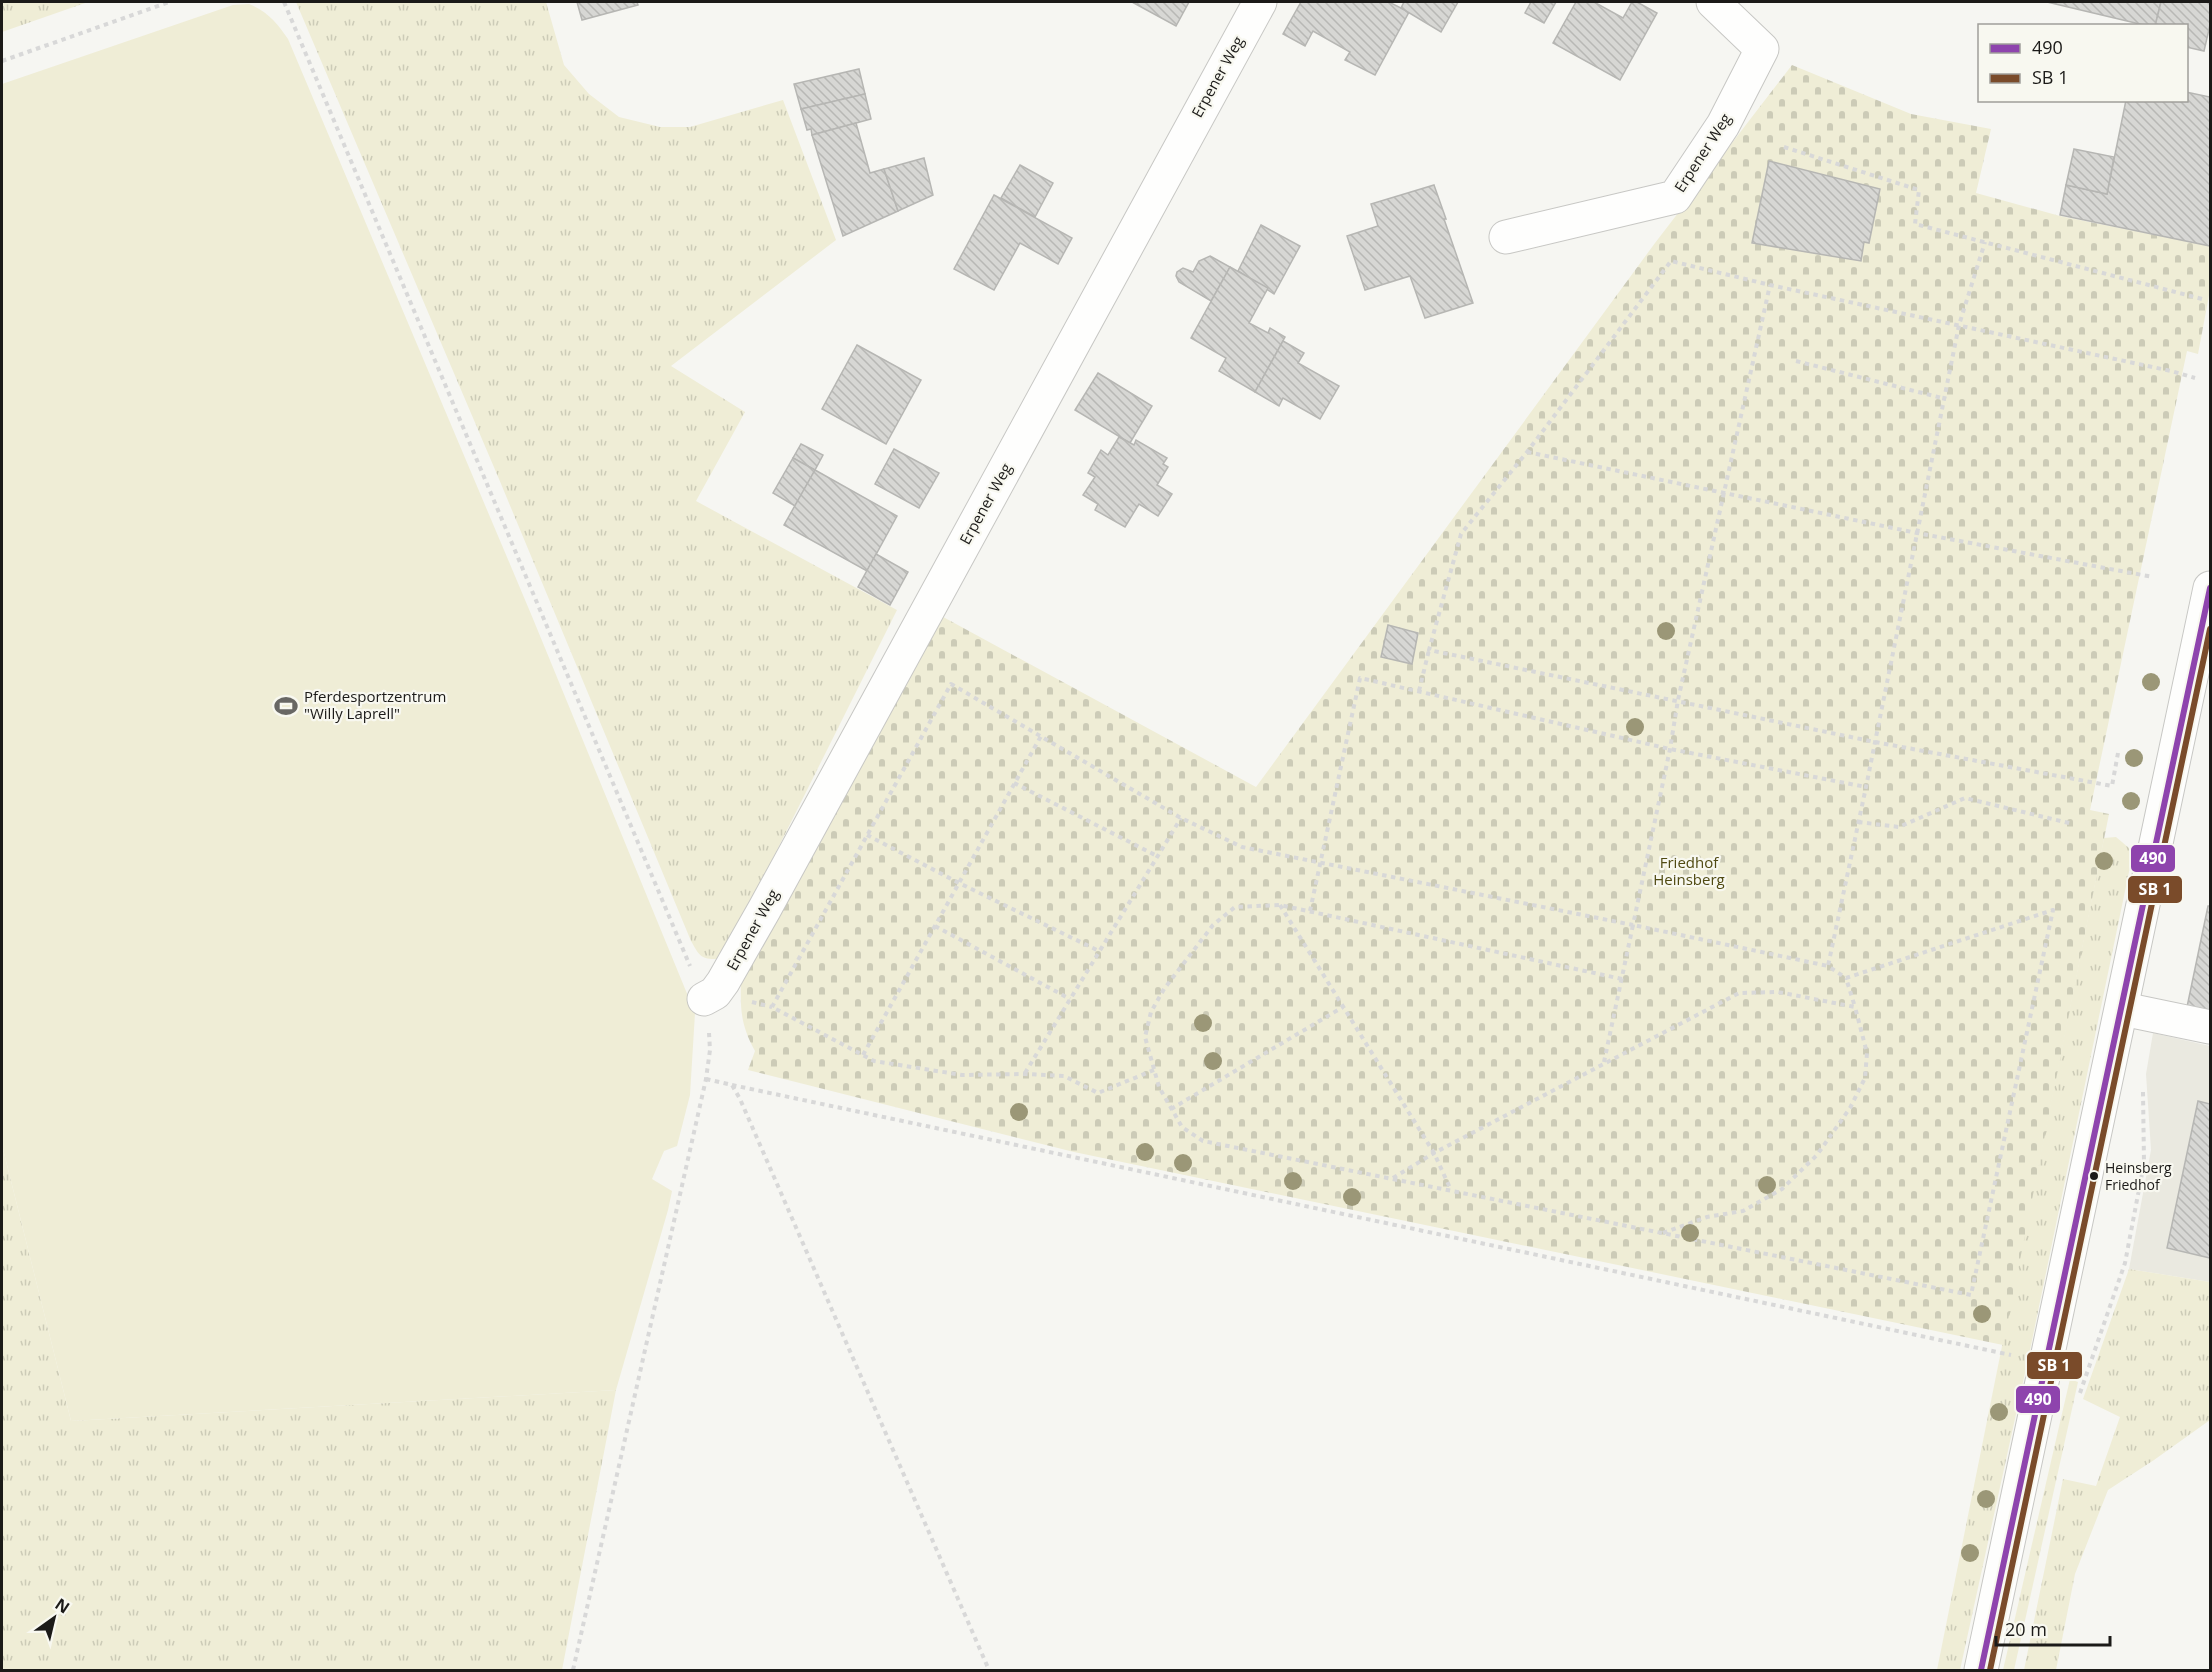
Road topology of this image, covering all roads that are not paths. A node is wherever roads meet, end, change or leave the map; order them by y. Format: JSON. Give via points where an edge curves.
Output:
{"nodes":[{"id":1,"x":1260,"y":2,"type":"edge"},
{"id":2,"x":1713,"y":2,"type":"edge"},
{"id":3,"x":1506,"y":237,"type":"dead end"},
{"id":4,"x":2211,"y":588,"type":"edge"},
{"id":5,"x":2204,"y":655,"type":"edge"},
{"id":6,"x":704,"y":999,"type":"road end"},
{"id":7,"x":2123,"y":1009,"type":"junction"},
{"id":8,"x":2211,"y":1027,"type":"edge"},
{"id":9,"x":1981,"y":1671,"type":"edge"}],
"edges":[{"from":1,"to":6,"type":"street","name":"Erpener Weg","via":[[764,910],[723,982]]},
{"from":2,"to":3,"type":"street","name":"Erpener Weg","via":[[1762,49],[1723,125],[1675,197]]},
{"from":4,"to":5,"type":"street"},
{"from":5,"to":7,"type":"street"},
{"from":7,"to":8,"type":"street"},
{"from":7,"to":9,"type":"street"}]}
